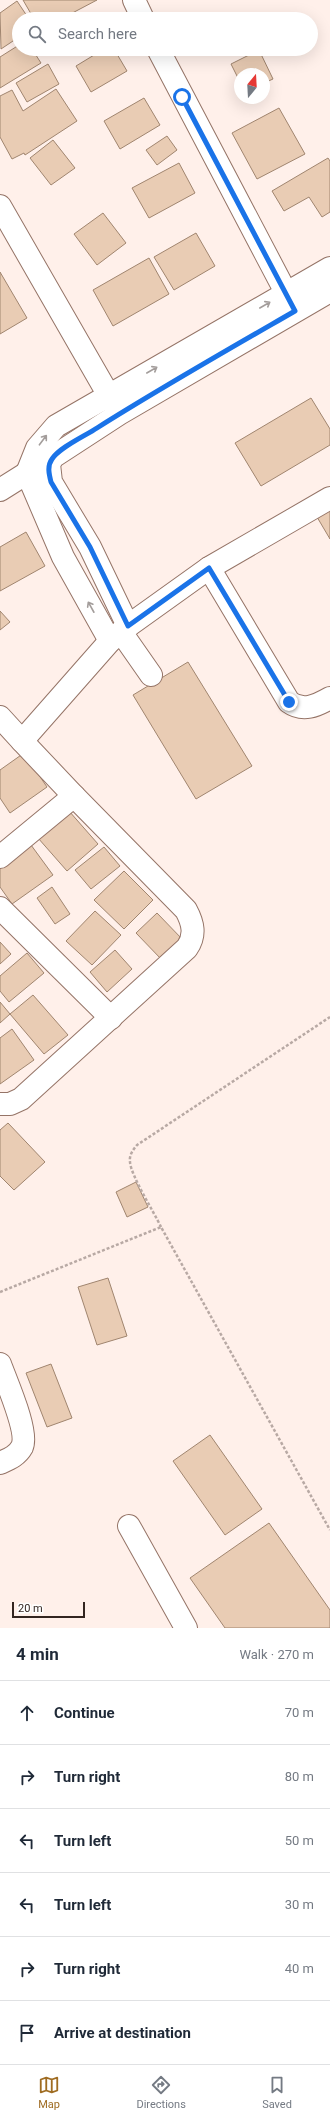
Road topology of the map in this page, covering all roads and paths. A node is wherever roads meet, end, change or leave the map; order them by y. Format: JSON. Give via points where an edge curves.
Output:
{"nodes":[{"id":1,"x":134,"y":0,"type":"edge"},
{"id":2,"x":140,"y":12,"type":"edge"},
{"id":3,"x":162,"y":56,"type":"edge"},
{"id":4,"x":0,"y":206,"type":"edge"},
{"id":5,"x":330,"y":268,"type":"edge"},
{"id":6,"x":330,"y":291,"type":"edge"},
{"id":7,"x":290,"y":302,"type":"junction"},
{"id":8,"x":107,"y":395,"type":"junction"},
{"id":9,"x":119,"y":414,"type":"junction"},
{"id":10,"x":49,"y":464,"type":"junction"},
{"id":11,"x":27,"y":473,"type":"junction"},
{"id":12,"x":0,"y":490,"type":"edge"},
{"id":13,"x":330,"y":498,"type":"edge"},
{"id":14,"x":90,"y":547,"type":"junction"},
{"id":15,"x":63,"y":557,"type":"junction"},
{"id":16,"x":209,"y":568,"type":"junction"},
{"id":17,"x":120,"y":633,"type":"junction"},
{"id":18,"x":151,"y":675,"type":"dead end"},
{"id":19,"x":330,"y":698,"type":"edge"},
{"id":20,"x":0,"y":718,"type":"edge"},
{"id":21,"x":22,"y":741,"type":"junction"},
{"id":22,"x":74,"y":796,"type":"junction"},
{"id":23,"x":0,"y":857,"type":"edge"},
{"id":24,"x":0,"y":908,"type":"edge"},
{"id":25,"x":330,"y":1017,"type":"edge"},
{"id":26,"x":111,"y":1018,"type":"junction"},
{"id":27,"x":0,"y":1104,"type":"edge"},
{"id":28,"x":161,"y":1227,"type":"junction"},
{"id":29,"x":0,"y":1292,"type":"edge"},
{"id":30,"x":0,"y":1364,"type":"edge"},
{"id":31,"x":0,"y":1463,"type":"edge"},
{"id":32,"x":129,"y":1526,"type":"dead end"},
{"id":33,"x":330,"y":1530,"type":"edge"},
{"id":34,"x":186,"y":1628,"type":"edge"}],
"edges":[{"from":1,"to":2,"type":"street"},
{"from":3,"to":7,"type":"street"},
{"from":4,"to":8,"type":"street"},
{"from":5,"to":7,"type":"street"},
{"from":6,"to":7,"type":"street"},
{"from":8,"to":7,"type":"street","one_way":true},
{"from":7,"to":9,"type":"street"},
{"from":8,"to":9,"type":"street"},
{"from":11,"to":8,"type":"street","one_way":true,"via":[[37,448],[48,433]]},
{"from":9,"to":10,"type":"street","via":[[64,449],[53,457]]},
{"from":10,"to":11,"type":"street"},
{"from":10,"to":14,"type":"street","via":[[51,482]]},
{"from":11,"to":12,"type":"street"},
{"from":11,"to":15,"type":"street"},
{"from":13,"to":16,"type":"street"},
{"from":14,"to":15,"type":"street"},
{"from":14,"to":17,"type":"street"},
{"from":17,"to":15,"type":"street","one_way":true},
{"from":16,"to":17,"type":"street"},
{"from":16,"to":19,"type":"street","via":[[289,702],[303,708],[314,707]]},
{"from":17,"to":18,"type":"street"},
{"from":17,"to":21,"type":"street"},
{"from":20,"to":21,"type":"street"},
{"from":21,"to":22,"type":"street"},
{"from":22,"to":23,"type":"street"},
{"from":22,"to":26,"type":"street","via":[[186,910],[192,924],[193,937],[187,948]]},
{"from":24,"to":26,"type":"street"},
{"from":25,"to":28,"type":"path","via":[[132,1151],[131,1169]]},
{"from":26,"to":27,"type":"street","via":[[21,1099],[10,1104]]},
{"from":28,"to":29,"type":"path"},
{"from":28,"to":33,"type":"path"},
{"from":30,"to":31,"type":"street","via":[[24,1434],[24,1442],[14,1456]]},
{"from":32,"to":34,"type":"street"}]}
